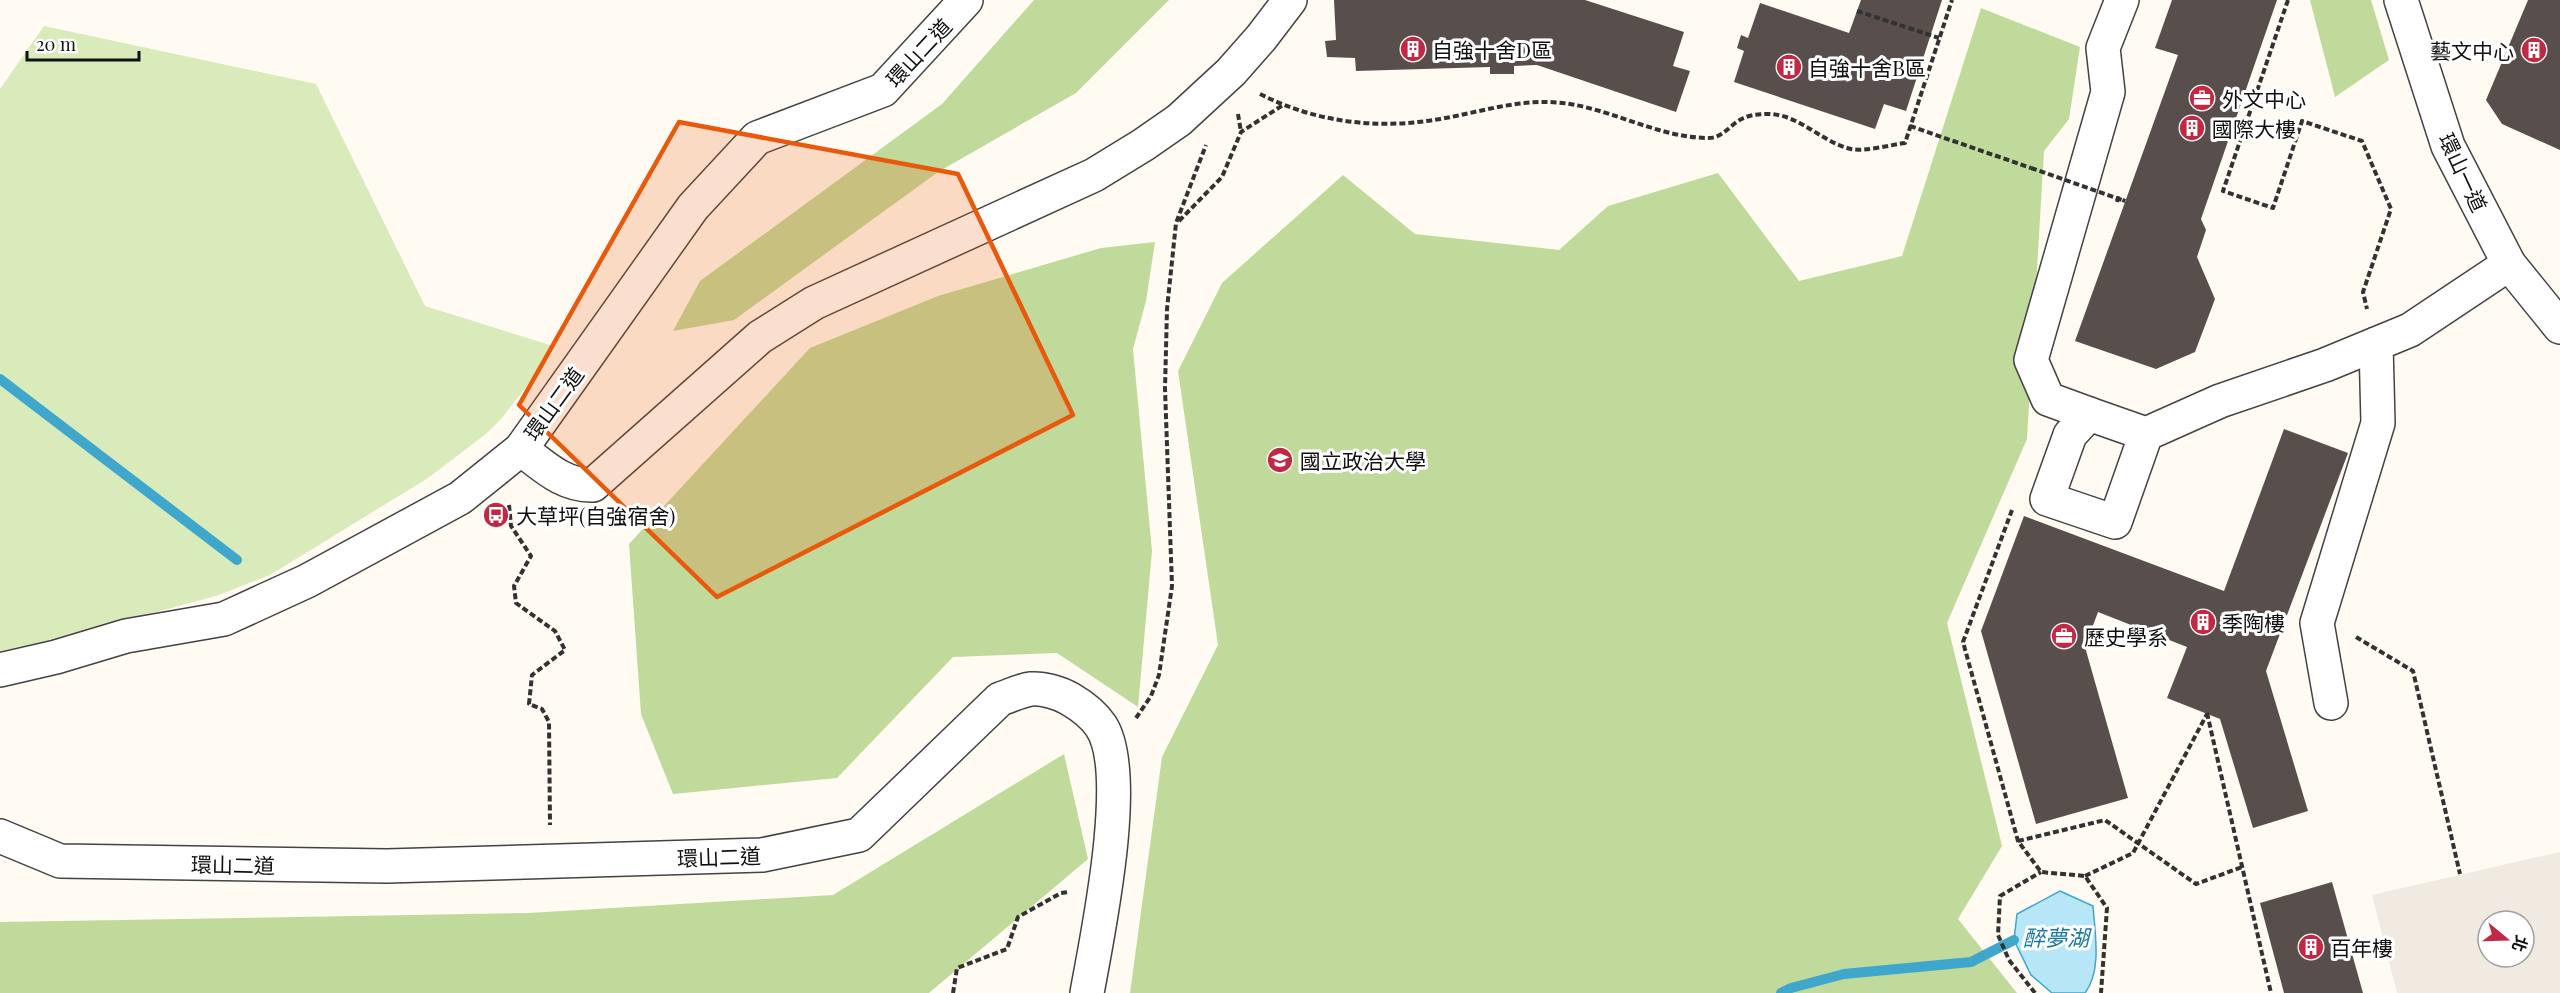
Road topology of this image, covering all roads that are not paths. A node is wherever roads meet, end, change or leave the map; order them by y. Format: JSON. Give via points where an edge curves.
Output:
{"nodes":[{"id":1,"x":966,"y":0,"type":"edge"},
{"id":2,"x":1290,"y":0,"type":"edge"},
{"id":3,"x":2122,"y":0,"type":"edge"},
{"id":4,"x":2401,"y":0,"type":"edge"},
{"id":5,"x":2509,"y":264,"type":"junction"},
{"id":6,"x":2560,"y":327,"type":"edge"},
{"id":7,"x":2376,"y":344,"type":"junction"},
{"id":8,"x":2089,"y":414,"type":"junction"},
{"id":9,"x":2146,"y":434,"type":"junction"},
{"id":10,"x":520,"y":448,"type":"junction"},
{"id":11,"x":0,"y":670,"type":"edge"},
{"id":12,"x":2331,"y":703,"type":"dead end"},
{"id":13,"x":0,"y":836,"type":"edge"},
{"id":14,"x":1087,"y":993,"type":"edge"}],
"edges":[{"from":1,"to":10,"type":"lane","name":"環山二道","via":[[883,90],[757,138],[693,207]]},
{"from":2,"to":10,"type":"lane","via":[[1231,72],[1161,133],[1094,175],[814,303],[760,337],[593,485],[577,485],[560,478]]},
{"from":3,"to":8,"type":"lane","via":[[2103,48],[2108,92],[2031,360],[2048,399]]},
{"from":4,"to":5,"type":"lane","name":"環山一道","via":[[2448,146]]},
{"from":5,"to":6,"type":"lane","name":"環山一道"},
{"from":5,"to":7,"type":"lane","via":[[2410,330]]},
{"from":7,"to":9,"type":"lane","via":[[2220,401]]},
{"from":7,"to":12,"type":"lane","via":[[2378,423],[2317,623]]},
{"from":8,"to":9,"type":"lane"},
{"from":8,"to":9,"type":"lane","via":[[2070,435],[2047,499],[2115,522]]},
{"from":10,"to":11,"type":"lane","name":"環山二道","via":[[460,498],[307,581],[224,619],[126,636]]},
{"from":13,"to":14,"type":"lane","name":"環山二道","via":[[60,861],[387,866],[762,855],[859,835],[1000,699],[1031,689],[1062,694],[1085,708],[1102,727],[1111,756],[1113,811],[1106,890]]}]}
